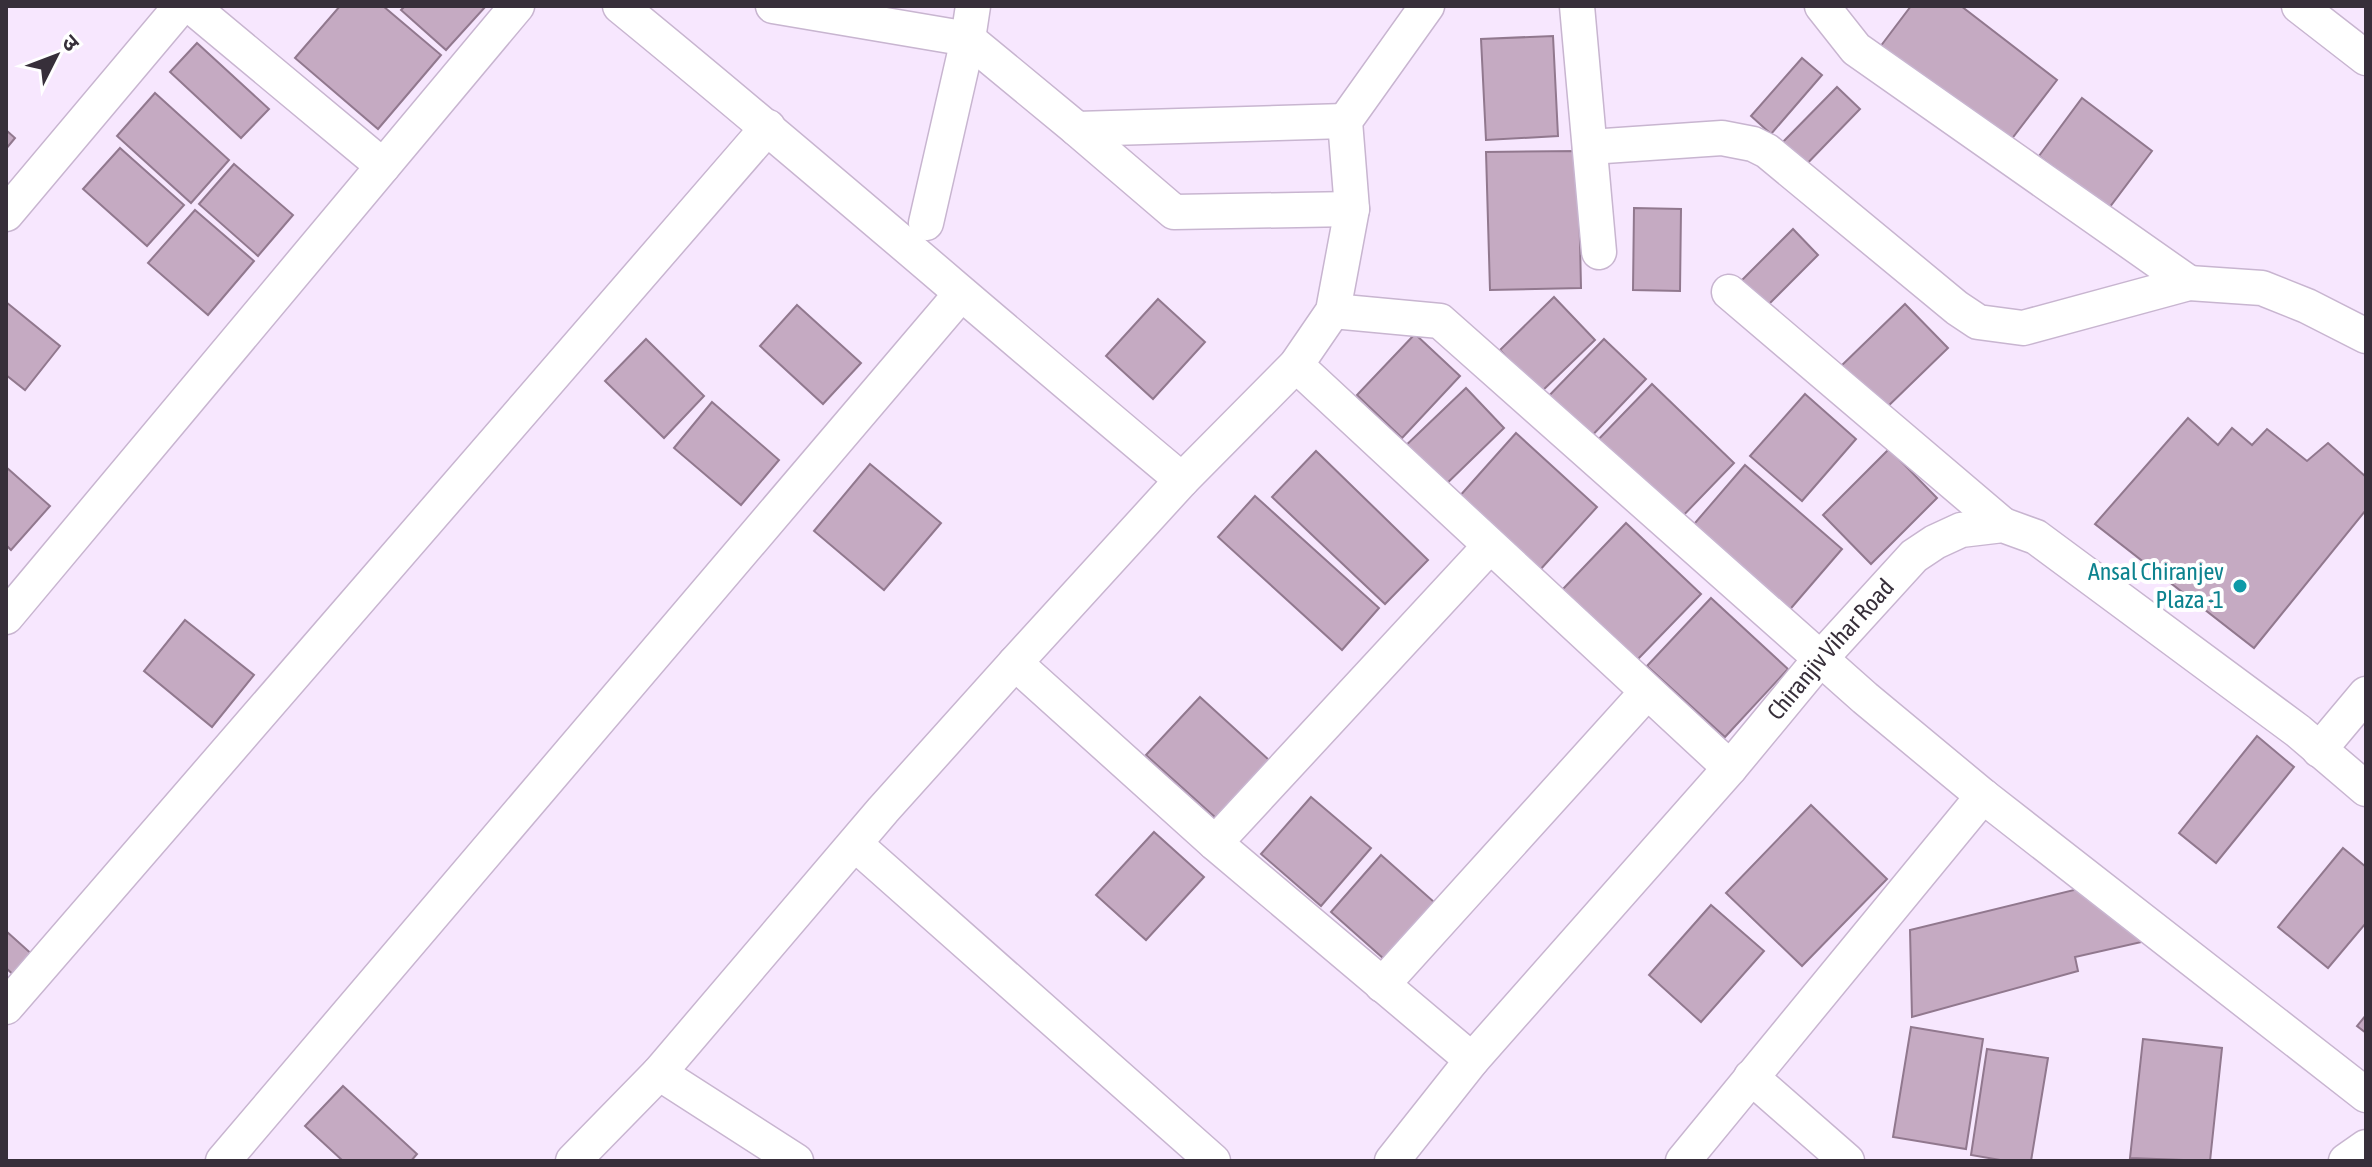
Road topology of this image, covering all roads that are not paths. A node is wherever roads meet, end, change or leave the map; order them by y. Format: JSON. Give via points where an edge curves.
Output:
{"nodes":[{"id":1,"x":181,"y":6,"type":"edge"},
{"id":2,"x":191,"y":6,"type":"edge"},
{"id":3,"x":517,"y":6,"type":"edge"},
{"id":4,"x":620,"y":6,"type":"edge"},
{"id":5,"x":773,"y":6,"type":"edge"},
{"id":6,"x":973,"y":6,"type":"edge"},
{"id":7,"x":1427,"y":6,"type":"edge"},
{"id":8,"x":1577,"y":6,"type":"edge"},
{"id":9,"x":1822,"y":6,"type":"edge"},
{"id":10,"x":2299,"y":6,"type":"edge"},
{"id":11,"x":968,"y":39,"type":"junction"},
{"id":12,"x":2366,"y":58,"type":"edge"},
{"id":13,"x":1345,"y":121,"type":"junction"},
{"id":14,"x":768,"y":127,"type":"junction"},
{"id":15,"x":1077,"y":129,"type":"junction"},
{"id":16,"x":1590,"y":147,"type":"junction"},
{"id":17,"x":383,"y":166,"type":"junction"},
{"id":18,"x":1352,"y":209,"type":"junction"},
{"id":19,"x":6,"y":214,"type":"edge"},
{"id":20,"x":926,"y":223,"type":"dead end"},
{"id":21,"x":1599,"y":252,"type":"dead end"},
{"id":22,"x":2189,"y":283,"type":"junction"},
{"id":23,"x":1729,"y":292,"type":"dead end"},
{"id":24,"x":960,"y":295,"type":"junction"},
{"id":25,"x":1333,"y":311,"type":"junction"},
{"id":26,"x":2366,"y":336,"type":"edge"},
{"id":27,"x":1296,"y":365,"type":"junction"},
{"id":28,"x":1182,"y":480,"type":"junction"},
{"id":29,"x":2003,"y":525,"type":"junction"},
{"id":30,"x":1489,"y":547,"type":"junction"},
{"id":31,"x":6,"y":617,"type":"edge"},
{"id":32,"x":1821,"y":658,"type":"junction"},
{"id":33,"x":1015,"y":663,"type":"junction"},
{"id":34,"x":1647,"y":692,"type":"junction"},
{"id":35,"x":2366,"y":694,"type":"edge"},
{"id":36,"x":2319,"y":750,"type":"junction"},
{"id":37,"x":1730,"y":768,"type":"junction"},
{"id":38,"x":2366,"y":789,"type":"edge"},
{"id":39,"x":1983,"y":796,"type":"junction"},
{"id":40,"x":1215,"y":843,"type":"junction"},
{"id":41,"x":855,"y":844,"type":"junction"},
{"id":42,"x":1382,"y":985,"type":"junction"},
{"id":43,"x":6,"y":1007,"type":"edge"},
{"id":44,"x":1472,"y":1060,"type":"junction"},
{"id":45,"x":659,"y":1073,"type":"junction"},
{"id":46,"x":1751,"y":1077,"type":"junction"},
{"id":47,"x":2366,"y":1095,"type":"edge"},
{"id":48,"x":2366,"y":1147,"type":"edge"},
{"id":49,"x":223,"y":1161,"type":"edge"},
{"id":50,"x":573,"y":1161,"type":"edge"},
{"id":51,"x":796,"y":1161,"type":"edge"},
{"id":52,"x":1213,"y":1161,"type":"edge"},
{"id":53,"x":1392,"y":1161,"type":"edge"},
{"id":54,"x":1683,"y":1161,"type":"edge"},
{"id":55,"x":1847,"y":1161,"type":"edge"},
{"id":56,"x":2346,"y":1161,"type":"edge"}],
"edges":[{"from":1,"to":19,"type":"street"},
{"from":2,"to":17,"type":"street"},
{"from":3,"to":17,"type":"street"},
{"from":4,"to":14,"type":"street"},
{"from":5,"to":11,"type":"street"},
{"from":6,"to":11,"type":"street"},
{"from":7,"to":13,"type":"street"},
{"from":8,"to":16,"type":"street"},
{"from":9,"to":22,"type":"street","via":[[1856,49]]},
{"from":10,"to":12,"type":"street"},
{"from":11,"to":15,"type":"street"},
{"from":11,"to":20,"type":"street"},
{"from":13,"to":15,"type":"street"},
{"from":13,"to":18,"type":"street"},
{"from":14,"to":24,"type":"street"},
{"from":14,"to":43,"type":"street"},
{"from":15,"to":18,"type":"street","via":[[1174,212]]},
{"from":16,"to":21,"type":"street"},
{"from":16,"to":22,"type":"street","via":[[1722,138],[1753,144],[1978,322],[2023,328]]},
{"from":17,"to":31,"type":"street"},
{"from":18,"to":25,"type":"street"},
{"from":22,"to":26,"type":"street","via":[[2262,288]]},
{"from":23,"to":29,"type":"street"},
{"from":24,"to":28,"type":"street"},
{"from":24,"to":49,"type":"street"},
{"from":25,"to":27,"type":"street"},
{"from":25,"to":32,"type":"street","via":[[1440,321]]},
{"from":27,"to":28,"type":"street"},
{"from":27,"to":30,"type":"street"},
{"from":28,"to":33,"type":"street"},
{"from":29,"to":32,"type":"street","name":"Chiranjiv Vihar Road","via":[[1961,530],[1914,556]]},
{"from":29,"to":36,"type":"street","name":"Chiranjiv Vihar Road","via":[[2036,537]]},
{"from":30,"to":34,"type":"street"},
{"from":30,"to":40,"type":"street"},
{"from":32,"to":37,"type":"street","name":"Chiranjiv Vihar Road"},
{"from":32,"to":39,"type":"street"},
{"from":33,"to":40,"type":"street"},
{"from":33,"to":41,"type":"street"},
{"from":34,"to":37,"type":"street"},
{"from":34,"to":42,"type":"street"},
{"from":35,"to":36,"type":"street"},
{"from":36,"to":38,"type":"street","name":"Chiranjiv Vihar Road"},
{"from":37,"to":44,"type":"street","name":"Chiranjiv Vihar Road"},
{"from":39,"to":46,"type":"street"},
{"from":39,"to":47,"type":"street"},
{"from":40,"to":42,"type":"street"},
{"from":41,"to":45,"type":"street"},
{"from":41,"to":52,"type":"street"},
{"from":42,"to":44,"type":"street"},
{"from":44,"to":53,"type":"street","name":"Chiranjiv Vihar Road"},
{"from":45,"to":50,"type":"street"},
{"from":45,"to":51,"type":"street"},
{"from":46,"to":54,"type":"street"},
{"from":46,"to":55,"type":"street"},
{"from":48,"to":56,"type":"street"}]}
